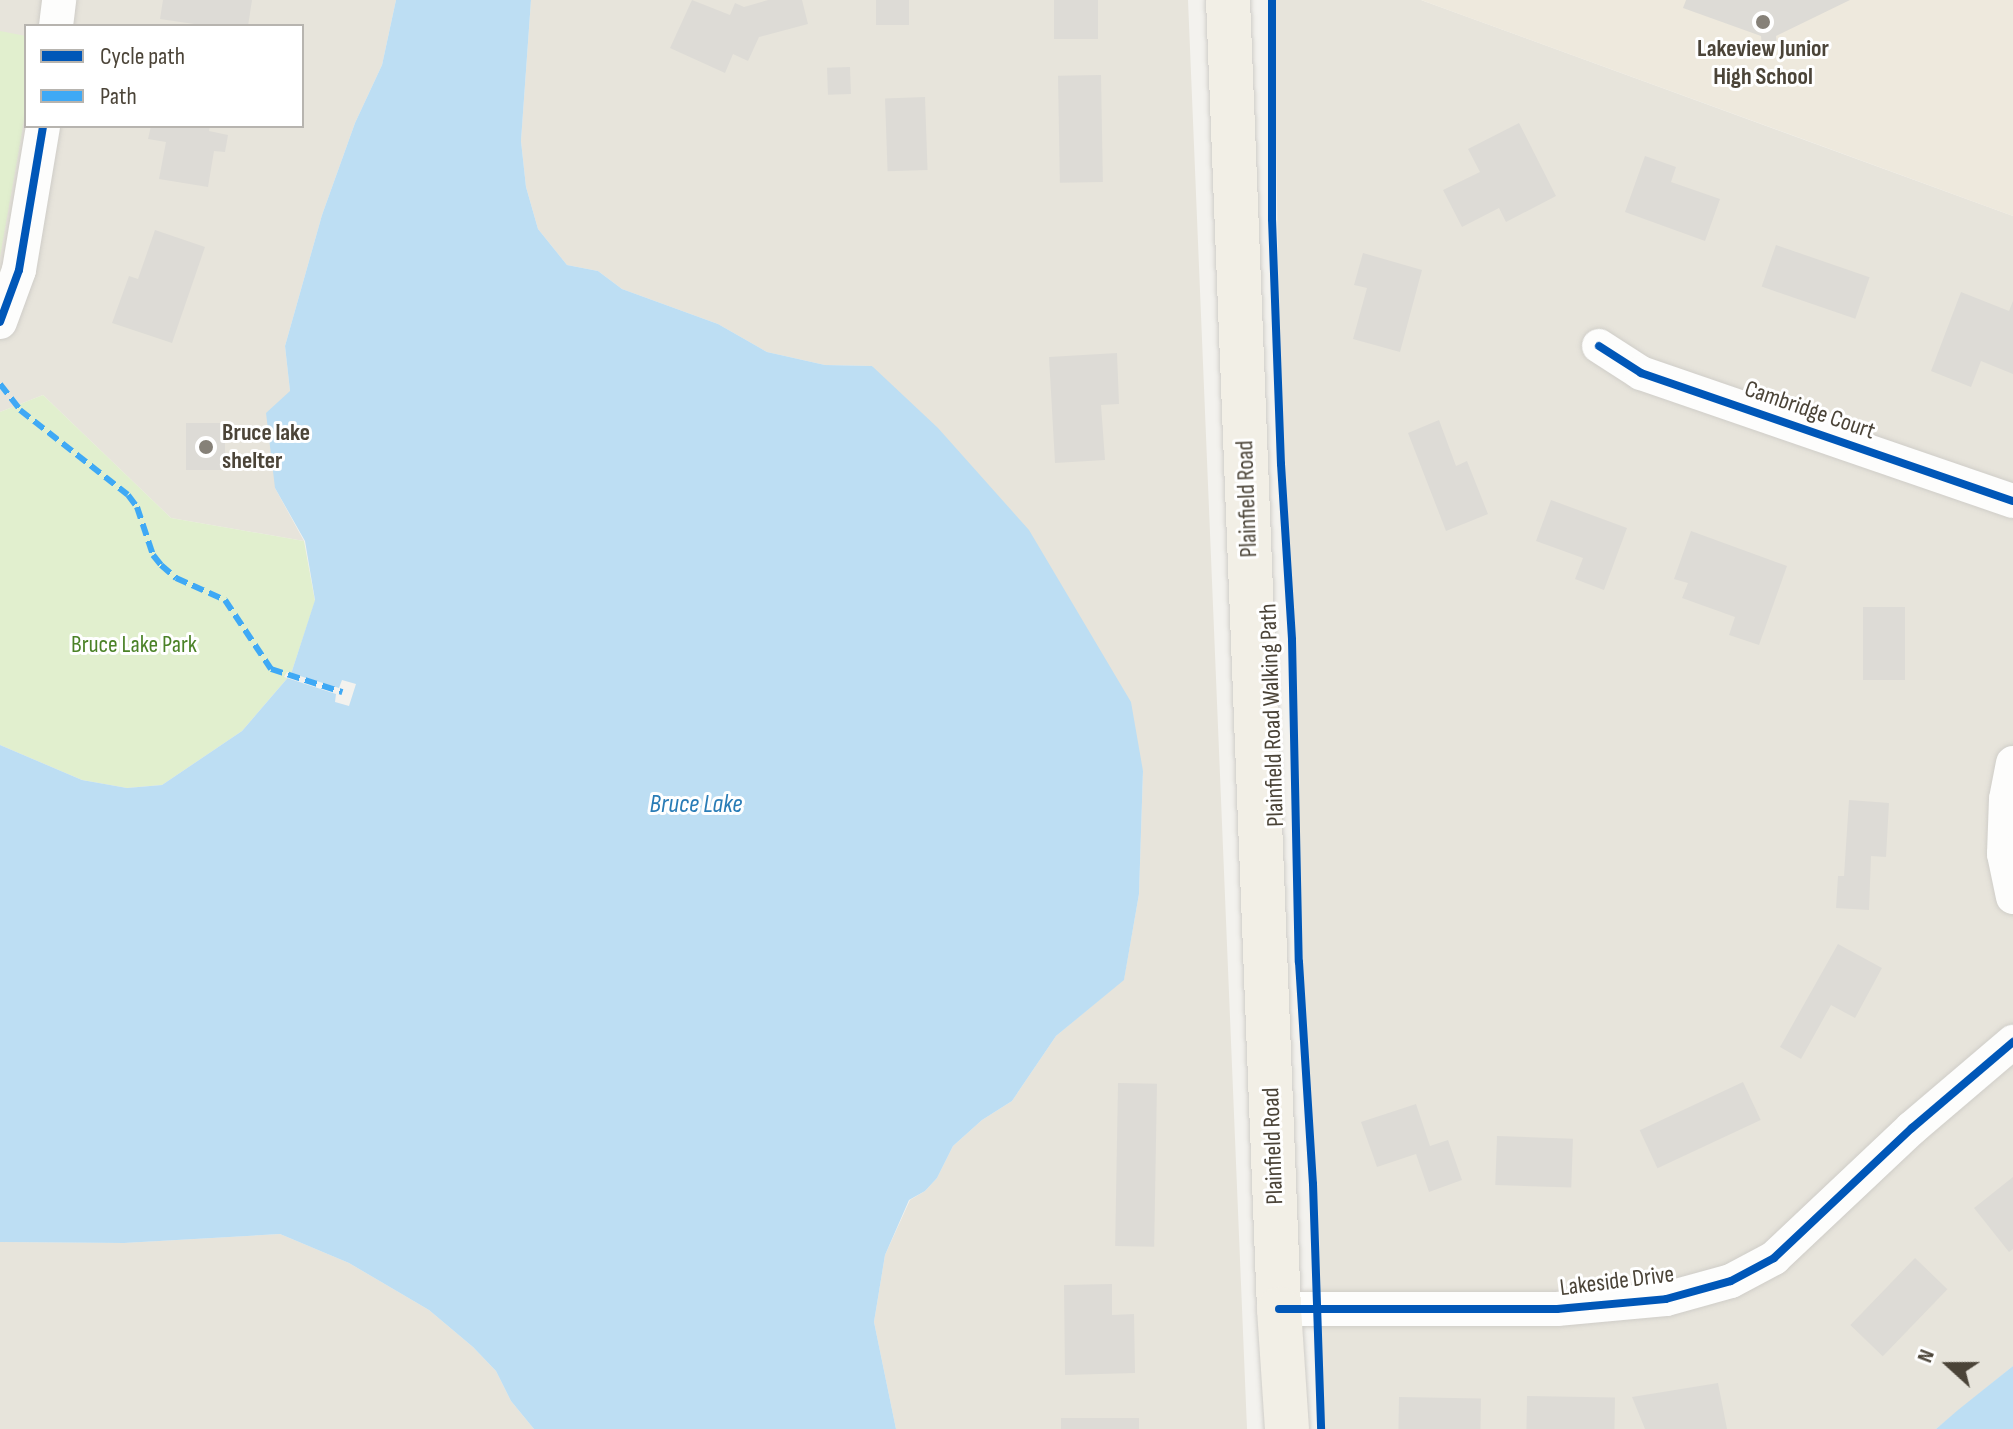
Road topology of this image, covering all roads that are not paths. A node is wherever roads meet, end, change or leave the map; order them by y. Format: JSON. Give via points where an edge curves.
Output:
{"nodes":[{"id":1,"x":59,"y":0,"type":"edge"},
{"id":2,"x":1228,"y":0,"type":"edge"},
{"id":3,"x":56,"y":24,"type":"edge"},
{"id":4,"x":43,"y":128,"type":"edge"},
{"id":5,"x":0,"y":322,"type":"edge"},
{"id":6,"x":1599,"y":346,"type":"dead end"},
{"id":7,"x":2013,"y":501,"type":"edge"},
{"id":8,"x":2013,"y":763,"type":"edge"},
{"id":9,"x":2013,"y":897,"type":"edge"},
{"id":10,"x":2013,"y":1042,"type":"edge"},
{"id":11,"x":1279,"y":1309,"type":"junction"},
{"id":12,"x":1287,"y":1429,"type":"edge"}],
"edges":[{"from":1,"to":3,"type":"street"},
{"from":2,"to":11,"type":"main road","name":"Plainfield Road"},
{"from":4,"to":5,"type":"street","via":[[19,270]]},
{"from":6,"to":7,"type":"street","name":"Cambridge Court","via":[[1641,373]]},
{"from":8,"to":9,"type":"street","via":[[2004,854]]},
{"from":10,"to":11,"type":"street","name":"Lakeside Drive","via":[[1774,1258],[1731,1281],[1666,1299],[1557,1309]]},
{"from":11,"to":12,"type":"main road","name":"Plainfield Road"}]}
